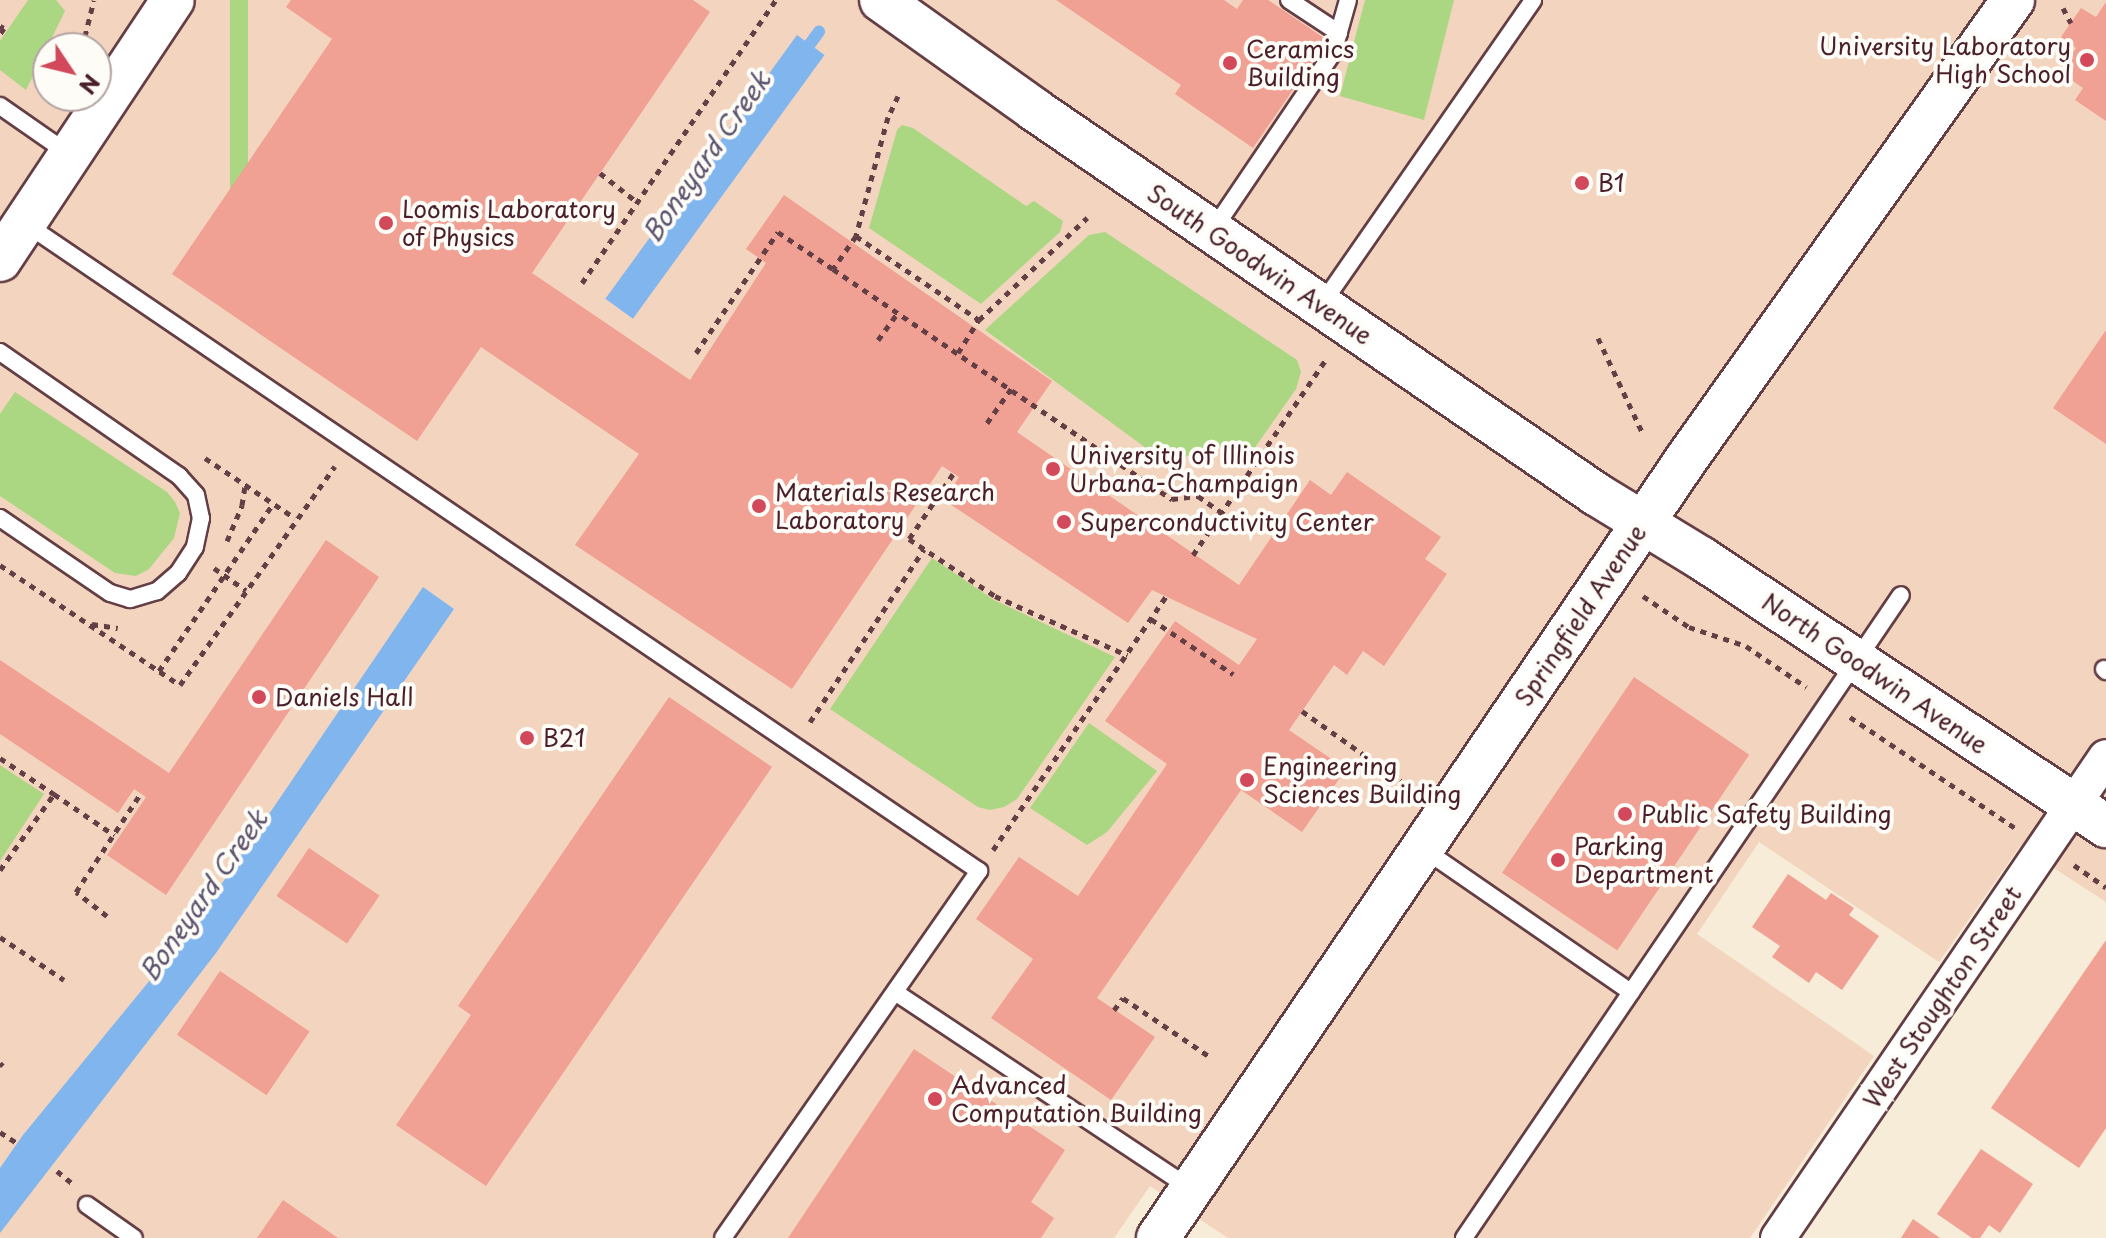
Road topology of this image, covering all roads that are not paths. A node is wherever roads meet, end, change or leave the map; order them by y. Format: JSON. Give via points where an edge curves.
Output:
{"nodes":[{"id":1,"x":173,"y":0,"type":"edge"},
{"id":2,"x":881,"y":0,"type":"edge"},
{"id":3,"x":1289,"y":0,"type":"edge"},
{"id":4,"x":1348,"y":0,"type":"edge"},
{"id":5,"x":1533,"y":0,"type":"edge"},
{"id":6,"x":2013,"y":0,"type":"edge"},
{"id":7,"x":1339,"y":33,"type":"junction"},
{"id":8,"x":0,"y":106,"type":"edge"},
{"id":9,"x":70,"y":155,"type":"junction"},
{"id":10,"x":24,"y":223,"type":"junction"},
{"id":11,"x":1212,"y":232,"type":"junction"},
{"id":12,"x":0,"y":260,"type":"edge"},
{"id":13,"x":1335,"y":316,"type":"junction"},
{"id":14,"x":0,"y":352,"type":"edge"},
{"id":15,"x":0,"y":518,"type":"edge"},
{"id":16,"x":1644,"y":522,"type":"junction"},
{"id":17,"x":1901,"y":595,"type":"dead end"},
{"id":18,"x":1856,"y":661,"type":"junction"},
{"id":19,"x":2106,"y":757,"type":"edge"},
{"id":20,"x":2090,"y":815,"type":"edge"},
{"id":21,"x":1421,"y":848,"type":"junction"},
{"id":22,"x":895,"y":992,"type":"junction"},
{"id":23,"x":1631,"y":992,"type":"junction"},
{"id":24,"x":1191,"y":1189,"type":"junction"},
{"id":25,"x":87,"y":1205,"type":"dead end"},
{"id":26,"x":1169,"y":1234,"type":"edge"},
{"id":27,"x":134,"y":1238,"type":"edge"},
{"id":28,"x":723,"y":1238,"type":"edge"},
{"id":29,"x":1464,"y":1238,"type":"edge"},
{"id":30,"x":1778,"y":1238,"type":"edge"}],
"edges":[{"from":1,"to":9,"type":"street"},
{"from":2,"to":11,"type":"street","name":"South Goodwin Avenue"},
{"from":3,"to":7,"type":"lane"},
{"from":4,"to":7,"type":"lane"},
{"from":5,"to":13,"type":"lane"},
{"from":6,"to":16,"type":"street","name":"Springfield Avenue"},
{"from":7,"to":11,"type":"lane","via":[[1333,53]]},
{"from":8,"to":9,"type":"lane"},
{"from":9,"to":10,"type":"street"},
{"from":10,"to":12,"type":"street"},
{"from":10,"to":22,"type":"lane","via":[[979,871]]},
{"from":11,"to":13,"type":"street","name":"South Goodwin Avenue"},
{"from":13,"to":16,"type":"street","name":"South Goodwin Avenue"},
{"from":14,"to":15,"type":"lane","via":[[179,476],[196,495],[201,518],[195,547],[178,573],[157,591],[130,599],[110,593]]},
{"from":16,"to":18,"type":"street","name":"North Goodwin Avenue"},
{"from":16,"to":21,"type":"street","name":"Springfield Avenue"},
{"from":17,"to":18,"type":"lane"},
{"from":18,"to":20,"type":"street","name":"North Goodwin Avenue"},
{"from":18,"to":23,"type":"lane"},
{"from":19,"to":20,"type":"street","name":"West Stoughton Street"},
{"from":20,"to":30,"type":"street","name":"West Stoughton Street"},
{"from":21,"to":23,"type":"lane"},
{"from":21,"to":24,"type":"street","name":"Springfield Avenue"},
{"from":22,"to":24,"type":"lane"},
{"from":22,"to":28,"type":"lane"},
{"from":23,"to":29,"type":"lane"},
{"from":24,"to":26,"type":"street","name":"Springfield Avenue"},
{"from":25,"to":27,"type":"lane"}]}
